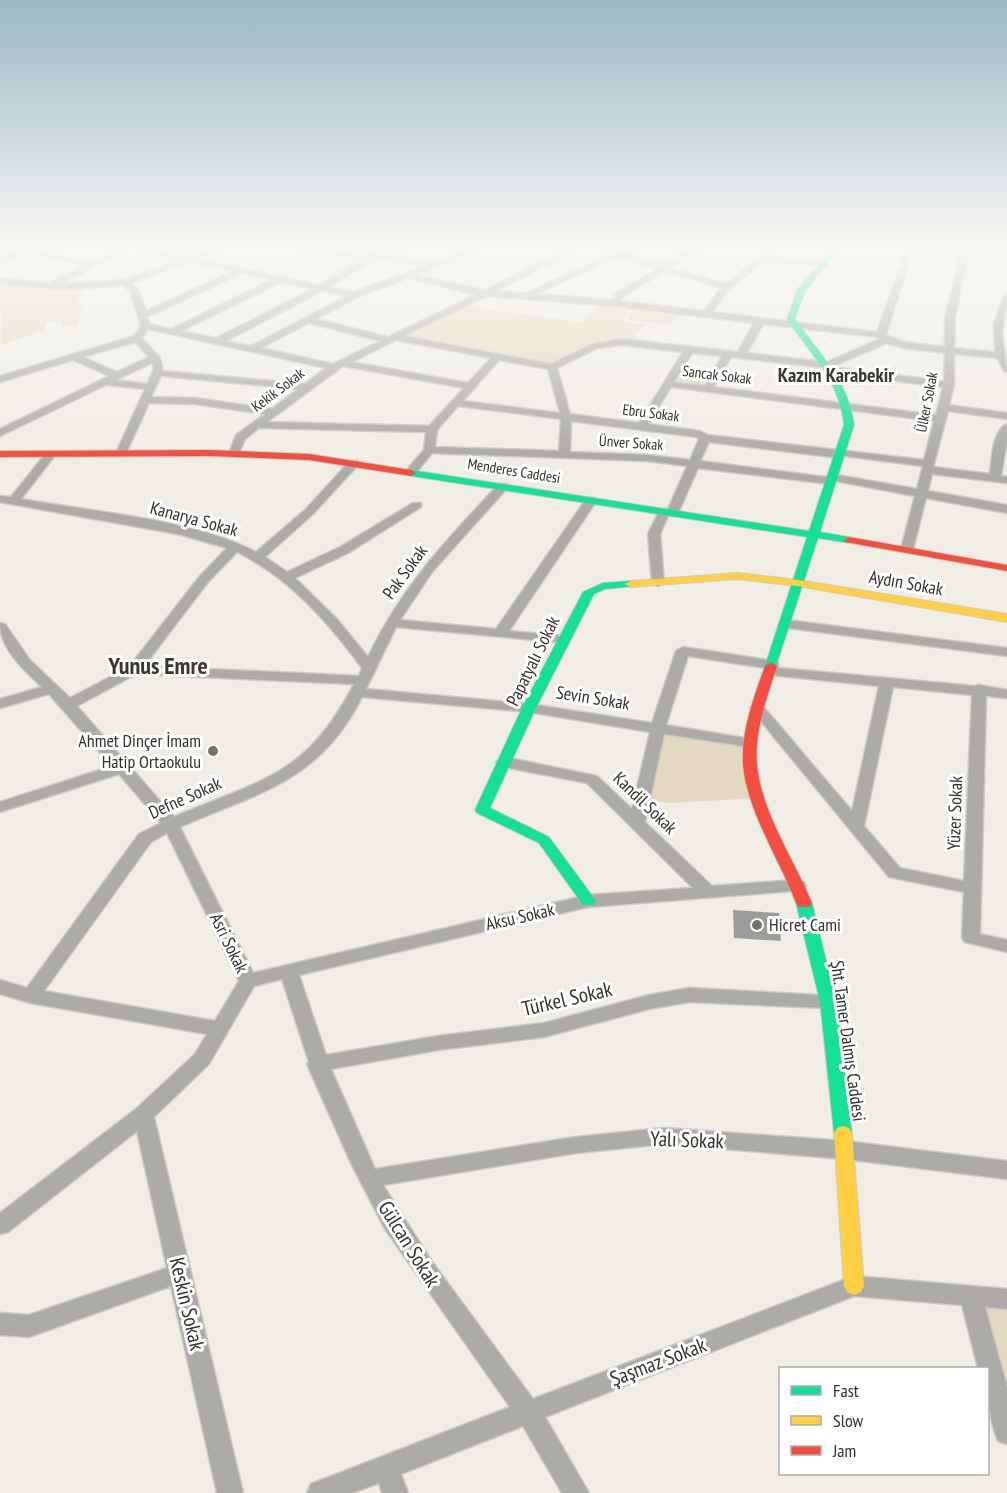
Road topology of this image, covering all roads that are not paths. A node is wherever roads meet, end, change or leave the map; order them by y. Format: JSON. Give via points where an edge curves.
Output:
{"nodes":[{"id":1,"x":149,"y":319,"type":"edge"},
{"id":2,"x":198,"y":319,"type":"edge"},
{"id":3,"x":261,"y":319,"type":"edge"},
{"id":4,"x":432,"y":319,"type":"edge"},
{"id":5,"x":748,"y":319,"type":"edge"},
{"id":6,"x":791,"y":319,"type":"edge"},
{"id":7,"x":890,"y":319,"type":"edge"},
{"id":8,"x":950,"y":319,"type":"edge"},
{"id":9,"x":307,"y":320,"type":"joint"},
{"id":10,"x":760,"y":320,"type":"junction"},
{"id":11,"x":1002,"y":320,"type":"edge"},
{"id":12,"x":144,"y":321,"type":"junction"},
{"id":13,"x":794,"y":324,"type":"junction"},
{"id":14,"x":173,"y":331,"type":"junction"},
{"id":15,"x":884,"y":337,"type":"junction"},
{"id":16,"x":137,"y":338,"type":"junction"},
{"id":17,"x":392,"y":338,"type":"junction"},
{"id":18,"x":218,"y":341,"type":"junction"},
{"id":19,"x":253,"y":349,"type":"junction"},
{"id":20,"x":689,"y":349,"type":"junction"},
{"id":21,"x":950,"y":350,"type":"junction"},
{"id":22,"x":728,"y":353,"type":"junction"},
{"id":23,"x":741,"y":355,"type":"junction"},
{"id":24,"x":1000,"y":356,"type":"junction"},
{"id":25,"x":74,"y":357,"type":"junction"},
{"id":26,"x":155,"y":358,"type":"junction"},
{"id":27,"x":496,"y":358,"type":"junction"},
{"id":28,"x":337,"y":365,"type":"junction"},
{"id":29,"x":552,"y":367,"type":"junction"},
{"id":30,"x":830,"y":368,"type":"junction"},
{"id":31,"x":1007,"y":369,"type":"edge"},
{"id":32,"x":158,"y":373,"type":"junction"},
{"id":33,"x":117,"y":376,"type":"junction"},
{"id":34,"x":0,"y":379,"type":"edge"},
{"id":35,"x":105,"y":382,"type":"junction"},
{"id":36,"x":668,"y":384,"type":"junction"},
{"id":37,"x":949,"y":385,"type":"junction"},
{"id":38,"x":471,"y":386,"type":"junction"},
{"id":39,"x":151,"y":387,"type":"junction"},
{"id":40,"x":308,"y":387,"type":"junction"},
{"id":41,"x":708,"y":389,"type":"junction"},
{"id":42,"x":145,"y":400,"type":"junction"},
{"id":43,"x":456,"y":403,"type":"junction"},
{"id":44,"x":849,"y":407,"type":"junction"},
{"id":45,"x":943,"y":407,"type":"junction"},
{"id":46,"x":274,"y":412,"type":"junction"},
{"id":47,"x":1007,"y":416,"type":"edge"},
{"id":48,"x":566,"y":417,"type":"junction"},
{"id":49,"x":940,"y":419,"type":"junction"},
{"id":50,"x":256,"y":425,"type":"junction"},
{"id":51,"x":642,"y":426,"type":"junction"},
{"id":52,"x":1007,"y":427,"type":"edge"},
{"id":53,"x":432,"y":429,"type":"junction"},
{"id":54,"x":0,"y":433,"type":"edge"},
{"id":55,"x":705,"y":438,"type":"junction"},
{"id":56,"x":429,"y":450,"type":"junction"},
{"id":57,"x":121,"y":453,"type":"junction"},
{"id":58,"x":234,"y":453,"type":"junction"},
{"id":59,"x":51,"y":454,"type":"junction"},
{"id":60,"x":564,"y":454,"type":"junction"},
{"id":61,"x":840,"y":454,"type":"junction"},
{"id":62,"x":4,"y":455,"type":"edge"},
{"id":63,"x":354,"y":463,"type":"junction"},
{"id":64,"x":694,"y":464,"type":"junction"},
{"id":65,"x":928,"y":467,"type":"junction"},
{"id":66,"x":411,"y":472,"type":"junction"},
{"id":67,"x":831,"y":479,"type":"junction"},
{"id":68,"x":1001,"y":479,"type":"edge"},
{"id":69,"x":503,"y":486,"type":"junction"},
{"id":70,"x":921,"y":493,"type":"junction"},
{"id":71,"x":6,"y":500,"type":"edge"},
{"id":72,"x":591,"y":500,"type":"junction"},
{"id":73,"x":417,"y":505,"type":"dead end"},
{"id":74,"x":1007,"y":509,"type":"edge"},
{"id":75,"x":668,"y":512,"type":"junction"},
{"id":76,"x":814,"y":534,"type":"junction"},
{"id":77,"x":235,"y":548,"type":"junction"},
{"id":78,"x":907,"y":549,"type":"junction"},
{"id":79,"x":257,"y":557,"type":"junction"},
{"id":80,"x":1007,"y":568,"type":"edge"},
{"id":81,"x":287,"y":577,"type":"junction"},
{"id":82,"x":658,"y":582,"type":"junction"},
{"id":83,"x":798,"y":583,"type":"junction"},
{"id":84,"x":1007,"y":618,"type":"edge"},
{"id":85,"x":392,"y":623,"type":"junction"},
{"id":86,"x":786,"y":624,"type":"junction"},
{"id":87,"x":0,"y":627,"type":"edge"},
{"id":88,"x":500,"y":634,"type":"junction"},
{"id":89,"x":563,"y":640,"type":"junction"},
{"id":90,"x":1007,"y":652,"type":"edge"},
{"id":91,"x":368,"y":667,"type":"junction"},
{"id":92,"x":772,"y":668,"type":"junction"},
{"id":93,"x":134,"y":670,"type":"junction"},
{"id":94,"x":887,"y":681,"type":"junction"},
{"id":95,"x":359,"y":686,"type":"junction"},
{"id":96,"x":52,"y":689,"type":"junction"},
{"id":97,"x":979,"y":689,"type":"junction"},
{"id":98,"x":1007,"y":694,"type":"edge"},
{"id":99,"x":0,"y":704,"type":"edge"},
{"id":100,"x":68,"y":705,"type":"junction"},
{"id":101,"x":529,"y":708,"type":"junction"},
{"id":102,"x":758,"y":708,"type":"junction"},
{"id":103,"x":658,"y":728,"type":"junction"},
{"id":104,"x":750,"y":743,"type":"junction"},
{"id":105,"x":504,"y":762,"type":"junction"},
{"id":106,"x":124,"y":767,"type":"junction"},
{"id":107,"x":0,"y":807,"type":"edge"},
{"id":108,"x":170,"y":823,"type":"junction"},
{"id":109,"x":637,"y":823,"type":"junction"},
{"id":110,"x":856,"y":827,"type":"junction"},
{"id":111,"x":798,"y":886,"type":"junction"},
{"id":112,"x":972,"y":888,"type":"junction"},
{"id":113,"x":708,"y":892,"type":"junction"},
{"id":114,"x":588,"y":901,"type":"junction"},
{"id":115,"x":1007,"y":946,"type":"edge"},
{"id":116,"x":289,"y":971,"type":"junction"},
{"id":117,"x":248,"y":981,"type":"junction"},
{"id":118,"x":0,"y":987,"type":"edge"},
{"id":119,"x":31,"y":996,"type":"junction"},
{"id":120,"x":828,"y":1001,"type":"junction"},
{"id":121,"x":219,"y":1029,"type":"junction"},
{"id":122,"x":317,"y":1064,"type":"junction"},
{"id":123,"x":143,"y":1115,"type":"junction"},
{"id":124,"x":845,"y":1150,"type":"junction"},
{"id":125,"x":1007,"y":1170,"type":"edge"},
{"id":126,"x":369,"y":1179,"type":"junction"},
{"id":127,"x":0,"y":1225,"type":"edge"},
{"id":128,"x":180,"y":1273,"type":"junction"},
{"id":129,"x":854,"y":1286,"type":"junction"},
{"id":130,"x":971,"y":1296,"type":"junction"},
{"id":131,"x":1007,"y":1299,"type":"edge"},
{"id":132,"x":0,"y":1324,"type":"edge"},
{"id":133,"x":528,"y":1412,"type":"junction"},
{"id":134,"x":1007,"y":1432,"type":"edge"},
{"id":135,"x":386,"y":1468,"type":"junction"},
{"id":136,"x":230,"y":1493,"type":"edge"},
{"id":137,"x":320,"y":1493,"type":"edge"},
{"id":138,"x":395,"y":1493,"type":"edge"},
{"id":139,"x":576,"y":1493,"type":"edge"}],
"edges":[{"from":1,"to":12,"type":"street"},
{"from":2,"to":14,"type":"street"},
{"from":3,"to":18,"type":"street"},
{"from":4,"to":17,"type":"street","name":"Kekik Sokak"},
{"from":5,"to":10,"type":"street"},
{"from":6,"to":13,"type":"street"},
{"from":7,"to":15,"type":"street"},
{"from":8,"to":21,"type":"street","name":"Ülker Sokak"},
{"from":9,"to":17,"type":"street"},
{"from":9,"to":19,"type":"street"},
{"from":10,"to":13,"type":"street"},
{"from":10,"to":23,"type":"street"},
{"from":11,"to":24,"type":"street"},
{"from":12,"to":14,"type":"street"},
{"from":12,"to":16,"type":"street"},
{"from":13,"to":15,"type":"street"},
{"from":13,"to":30,"type":"street"},
{"from":14,"to":18,"type":"street"},
{"from":15,"to":21,"type":"street"},
{"from":15,"to":30,"type":"street"},
{"from":16,"to":25,"type":"street"},
{"from":16,"to":26,"type":"street"},
{"from":17,"to":27,"type":"street"},
{"from":17,"to":28,"type":"street","name":"Kekik Sokak"},
{"from":18,"to":19,"type":"street"},
{"from":19,"to":28,"type":"street"},
{"from":20,"to":22,"type":"street"},
{"from":20,"to":29,"type":"street","via":[[610,342]]},
{"from":20,"to":36,"type":"street"},
{"from":21,"to":24,"type":"street"},
{"from":21,"to":37,"type":"street","name":"Ülker Sokak"},
{"from":22,"to":23,"type":"street"},
{"from":22,"to":41,"type":"street"},
{"from":23,"to":30,"type":"street"},
{"from":24,"to":31,"type":"street"},
{"from":25,"to":33,"type":"street"},
{"from":25,"to":34,"type":"street"},
{"from":26,"to":32,"type":"street"},
{"from":26,"to":33,"type":"street"},
{"from":27,"to":29,"type":"street"},
{"from":27,"to":38,"type":"street"},
{"from":28,"to":38,"type":"street"},
{"from":28,"to":40,"type":"street","name":"Kekik Sokak"},
{"from":29,"to":48,"type":"street"},
{"from":30,"to":37,"type":"street"},
{"from":30,"to":44,"type":"street"},
{"from":32,"to":39,"type":"street"},
{"from":32,"to":40,"type":"street"},
{"from":33,"to":35,"type":"street"},
{"from":35,"to":39,"type":"street"},
{"from":35,"to":54,"type":"street"},
{"from":36,"to":41,"type":"street","name":"Sancak Sokak"},
{"from":36,"to":51,"type":"street"},
{"from":37,"to":45,"type":"street","name":"Ülker Sokak"},
{"from":38,"to":43,"type":"street"},
{"from":39,"to":42,"type":"street"},
{"from":40,"to":46,"type":"street","name":"Kekik Sokak"},
{"from":41,"to":44,"type":"street","name":"Sancak Sokak"},
{"from":42,"to":46,"type":"street","via":[[195,401]]},
{"from":42,"to":57,"type":"street"},
{"from":43,"to":48,"type":"street","name":"Ebru Sokak"},
{"from":43,"to":53,"type":"street"},
{"from":44,"to":49,"type":"street","name":"Sancak Sokak"},
{"from":44,"to":61,"type":"street","name":"Şht. Tamer Dalmış Caddesi","via":[[849,425]]},
{"from":45,"to":47,"type":"street"},
{"from":45,"to":49,"type":"street","name":"Ülker Sokak"},
{"from":46,"to":50,"type":"street","name":"Kekik Sokak"},
{"from":48,"to":51,"type":"street","name":"Ebru Sokak"},
{"from":48,"to":60,"type":"street"},
{"from":49,"to":65,"type":"street","name":"Ülker Sokak"},
{"from":50,"to":53,"type":"street"},
{"from":50,"to":58,"type":"street","name":"Kekik Sokak","via":[[240,437]]},
{"from":51,"to":55,"type":"street","name":"Ebru Sokak"},
{"from":52,"to":68,"type":"street","via":[[999,447]]},
{"from":53,"to":56,"type":"street"},
{"from":55,"to":61,"type":"street","name":"Ebru Sokak"},
{"from":55,"to":64,"type":"street"},
{"from":56,"to":60,"type":"street","name":"Ünver Sokak"},
{"from":56,"to":66,"type":"street"},
{"from":57,"to":58,"type":"street","name":"Menderes Caddesi"},
{"from":57,"to":59,"type":"street","name":"Menderes Caddesi"},
{"from":58,"to":63,"type":"street","name":"Menderes Caddesi"},
{"from":59,"to":62,"type":"street","name":"Menderes Caddesi"},
{"from":59,"to":71,"type":"street"},
{"from":60,"to":64,"type":"street","name":"Ünver Sokak"},
{"from":61,"to":65,"type":"street","name":"Ebru Sokak"},
{"from":61,"to":67,"type":"street","name":"Şht. Tamer Dalmış Caddesi"},
{"from":63,"to":66,"type":"street","name":"Menderes Caddesi"},
{"from":63,"to":79,"type":"street","via":[[309,512]]},
{"from":64,"to":67,"type":"street","name":"Ünver Sokak"},
{"from":64,"to":75,"type":"street"},
{"from":65,"to":68,"type":"street","name":"Ebru Sokak"},
{"from":65,"to":70,"type":"street","name":"Ülker Sokak"},
{"from":66,"to":69,"type":"street","name":"Menderes Caddesi"},
{"from":67,"to":70,"type":"street","name":"Ünver Sokak"},
{"from":67,"to":76,"type":"street","name":"Şht. Tamer Dalmış Caddesi"},
{"from":69,"to":72,"type":"street","name":"Menderes Caddesi"},
{"from":69,"to":85,"type":"street","name":"Pak Sokak","via":[[444,549],[404,600]]},
{"from":70,"to":74,"type":"street","name":"Ünver Sokak"},
{"from":70,"to":78,"type":"street","name":"Ülker Sokak"},
{"from":71,"to":77,"type":"street","name":"Kanarya Sokak","via":[[178,530]]},
{"from":72,"to":75,"type":"street","name":"Menderes Caddesi"},
{"from":72,"to":88,"type":"street"},
{"from":73,"to":81,"type":"street","via":[[344,550]]},
{"from":75,"to":76,"type":"street","name":"Menderes Caddesi"},
{"from":75,"to":82,"type":"street","via":[[654,534]]},
{"from":76,"to":78,"type":"street","name":"Menderes Caddesi"},
{"from":76,"to":83,"type":"street","name":"Şht. Tamer Dalmış Caddesi"},
{"from":77,"to":79,"type":"street","name":"Kanarya Sokak"},
{"from":77,"to":93,"type":"street","via":[[204,579]]},
{"from":78,"to":80,"type":"street","name":"Menderes Caddesi"},
{"from":79,"to":81,"type":"street","name":"Kanarya Sokak"},
{"from":81,"to":91,"type":"street","name":"Kanarya Sokak","via":[[340,628]]},
{"from":82,"to":83,"type":"street","name":"Papatyalı Sokak","via":[[737,576]]},
{"from":82,"to":89,"type":"street","name":"Papatyalı Sokak","via":[[603,586],[589,592]]},
{"from":83,"to":84,"type":"street","name":"Aydın Sokak"},
{"from":83,"to":86,"type":"street","name":"Şht. Tamer Dalmış Caddesi"},
{"from":85,"to":88,"type":"street"},
{"from":85,"to":91,"type":"street","name":"Pak Sokak"},
{"from":86,"to":90,"type":"street"},
{"from":86,"to":92,"type":"street","name":"Şht. Tamer Dalmış Caddesi"},
{"from":87,"to":96,"type":"street","name":"Asri Sokak","via":[[25,663]]},
{"from":88,"to":89,"type":"street"},
{"from":89,"to":101,"type":"street","name":"Papatyalı Sokak"},
{"from":91,"to":95,"type":"street","name":"Pak Sokak"},
{"from":92,"to":94,"type":"street"},
{"from":92,"to":102,"type":"street","name":"Şht. Tamer Dalmış Caddesi"},
{"from":92,"to":103,"type":"street","via":[[683,651]]},
{"from":93,"to":95,"type":"street","name":"Sevin Sokak"},
{"from":93,"to":100,"type":"street"},
{"from":94,"to":97,"type":"street"},
{"from":94,"to":110,"type":"street"},
{"from":95,"to":101,"type":"street","name":"Sevin Sokak"},
{"from":95,"to":108,"type":"street","name":"Defne Sokak","via":[[322,746],[298,766],[259,788]]},
{"from":96,"to":99,"type":"street"},
{"from":96,"to":100,"type":"street","name":"Asri Sokak"},
{"from":97,"to":98,"type":"street"},
{"from":97,"to":112,"type":"street","name":"Yüzer Sokak"},
{"from":100,"to":106,"type":"street","name":"Asri Sokak"},
{"from":101,"to":103,"type":"street","name":"Sevin Sokak"},
{"from":101,"to":105,"type":"street","name":"Papatyalı Sokak"},
{"from":102,"to":104,"type":"street","name":"Şht. Tamer Dalmış Caddesi"},
{"from":102,"to":110,"type":"street"},
{"from":103,"to":104,"type":"street","name":"Sevin Sokak"},
{"from":103,"to":109,"type":"street"},
{"from":104,"to":111,"type":"street","name":"Şht. Tamer Dalmış Caddesi","via":[[750,768],[759,798]]},
{"from":105,"to":109,"type":"street","name":"Kandil Sokak","via":[[592,778]]},
{"from":105,"to":114,"type":"street","name":"Papatyalı Sokak","via":[[482,810],[544,840]]},
{"from":106,"to":107,"type":"street"},
{"from":106,"to":108,"type":"street","name":"Asri Sokak"},
{"from":108,"to":117,"type":"street","name":"Asri Sokak"},
{"from":108,"to":119,"type":"street","name":"Defne Sokak","via":[[145,838]]},
{"from":109,"to":113,"type":"street","name":"Kandil Sokak"},
{"from":110,"to":112,"type":"street","via":[[895,873]]},
{"from":111,"to":113,"type":"street","name":"Aksu Sokak"},
{"from":111,"to":120,"type":"street","name":"Şht. Tamer Dalmış Caddesi"},
{"from":112,"to":115,"type":"street","name":"Yüzer Sokak","via":[[971,938]]},
{"from":113,"to":114,"type":"street","name":"Aksu Sokak"},
{"from":114,"to":116,"type":"street","name":"Aksu Sokak"},
{"from":116,"to":117,"type":"street","name":"Aksu Sokak"},
{"from":116,"to":122,"type":"street","name":"Gülcan Sokak"},
{"from":117,"to":121,"type":"street","name":"Asri Sokak"},
{"from":118,"to":119,"type":"street"},
{"from":119,"to":121,"type":"street"},
{"from":120,"to":122,"type":"street","name":"Türkel Sokak","via":[[689,995],[544,1030]]},
{"from":120,"to":124,"type":"street","name":"Şht. Tamer Dalmış Caddesi"},
{"from":121,"to":123,"type":"street","name":"Asri Sokak","via":[[202,1059]]},
{"from":122,"to":126,"type":"street","name":"Gülcan Sokak"},
{"from":123,"to":127,"type":"street","name":"Asri Sokak"},
{"from":123,"to":128,"type":"street","name":"Keskin Sokak"},
{"from":124,"to":125,"type":"street","name":"Yalı Sokak"},
{"from":124,"to":126,"type":"street","name":"Yalı Sokak","via":[[663,1137],[576,1144]]},
{"from":124,"to":129,"type":"street","name":"Şht. Tamer Dalmış Caddesi"},
{"from":126,"to":133,"type":"street","name":"Gülcan Sokak","via":[[423,1269]]},
{"from":128,"to":132,"type":"street","via":[[29,1326]]},
{"from":128,"to":136,"type":"street","name":"Keskin Sokak"},
{"from":129,"to":130,"type":"street","name":"Şaşmaz Sokak"},
{"from":129,"to":133,"type":"street","name":"Şaşmaz Sokak"},
{"from":130,"to":131,"type":"street","name":"Şaşmaz Sokak"},
{"from":130,"to":134,"type":"street"},
{"from":133,"to":135,"type":"street","name":"Şaşmaz Sokak"},
{"from":133,"to":139,"type":"street","name":"Gülcan Sokak"},
{"from":135,"to":137,"type":"street","name":"Şaşmaz Sokak"},
{"from":135,"to":138,"type":"street"}]}
